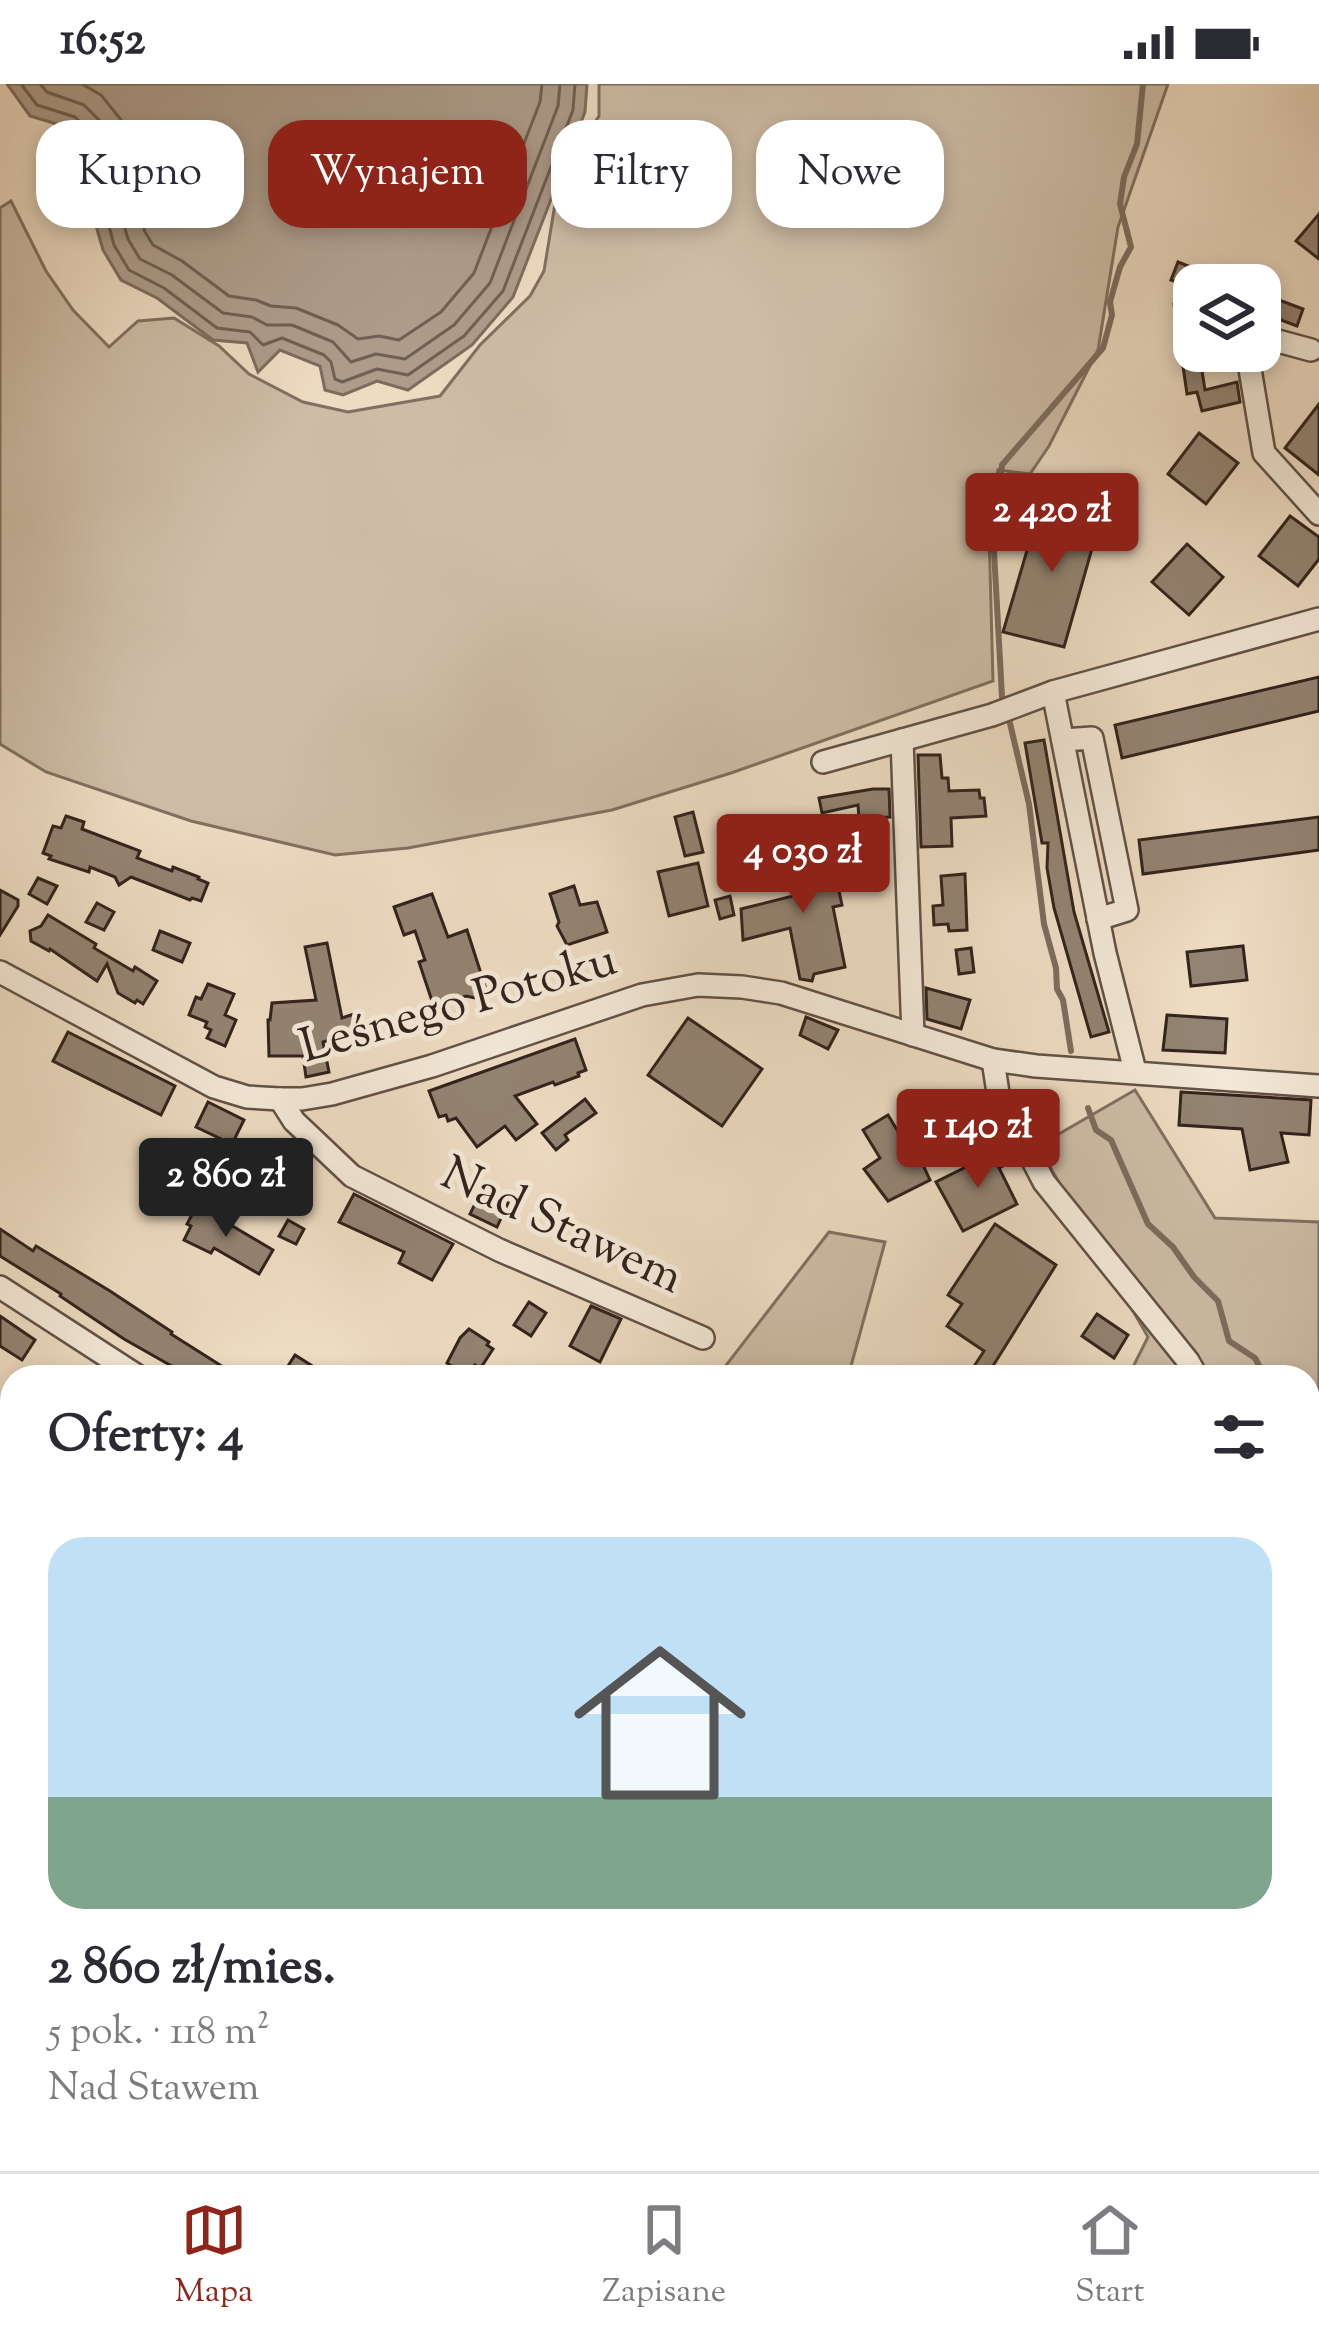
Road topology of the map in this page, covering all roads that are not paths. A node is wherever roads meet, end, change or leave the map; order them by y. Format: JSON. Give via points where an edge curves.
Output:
{"nodes":[{"id":1,"x":1281,"y":342,"type":"edge"},
{"id":2,"x":1311,"y":350,"type":"dead end"},
{"id":3,"x":1250,"y":372,"type":"edge"},
{"id":4,"x":1319,"y":514,"type":"edge"},
{"id":5,"x":1319,"y":619,"type":"edge"},
{"id":6,"x":1053,"y":692,"type":"junction"},
{"id":7,"x":902,"y":740,"type":"junction"},
{"id":8,"x":824,"y":762,"type":"dead end"},
{"id":9,"x":0,"y":972,"type":"edge"},
{"id":10,"x":914,"y":1035,"type":"junction"},
{"id":11,"x":993,"y":1060,"type":"junction"},
{"id":12,"x":1135,"y":1071,"type":"junction"},
{"id":13,"x":1319,"y":1086,"type":"edge"},
{"id":14,"x":280,"y":1099,"type":"junction"},
{"id":15,"x":0,"y":1287,"type":"edge"},
{"id":16,"x":703,"y":1339,"type":"dead end"},
{"id":17,"x":120,"y":1365,"type":"edge"},
{"id":18,"x":1190,"y":1365,"type":"edge"}],
"edges":[{"from":1,"to":2,"type":"street"},
{"from":3,"to":4,"type":"street","via":[[1264,453]]},
{"from":5,"to":6,"type":"street"},
{"from":6,"to":7,"type":"street"},
{"from":6,"to":12,"type":"street"},
{"from":7,"to":8,"type":"street"},
{"from":7,"to":10,"type":"street"},
{"from":9,"to":14,"type":"street","name":"Leśnego Potoku","via":[[214,1087]]},
{"from":10,"to":11,"type":"street","name":"Leśnego Potoku"},
{"from":10,"to":14,"type":"street","name":"Leśnego Potoku","via":[[782,993],[698,985],[642,995],[332,1094]]},
{"from":11,"to":12,"type":"street","name":"Leśnego Potoku"},
{"from":11,"to":18,"type":"street","via":[[998,1093],[1044,1182]]},
{"from":12,"to":13,"type":"street","name":"Leśnego Potoku"},
{"from":14,"to":16,"type":"street","name":"Nad Stawem","via":[[352,1176]]},
{"from":15,"to":17,"type":"street"}]}
